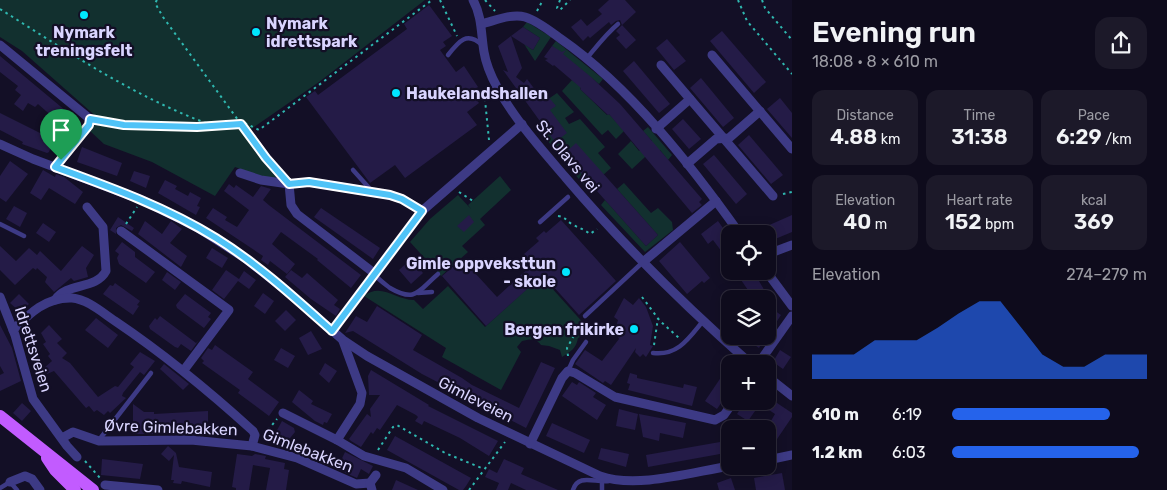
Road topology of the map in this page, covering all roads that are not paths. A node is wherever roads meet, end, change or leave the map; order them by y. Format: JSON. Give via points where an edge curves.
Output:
{"nodes":[{"id":1,"x":474,"y":0,"type":"edge"},
{"id":2,"x":481,"y":24,"type":"junction"},
{"id":3,"x":618,"y":24,"type":"dead end"},
{"id":4,"x":0,"y":45,"type":"edge"},
{"id":5,"x":483,"y":45,"type":"junction"},
{"id":6,"x":448,"y":55,"type":"dead end"},
{"id":7,"x":712,"y":55,"type":"dead end"},
{"id":8,"x":586,"y":58,"type":"junction"},
{"id":9,"x":661,"y":64,"type":"dead end"},
{"id":10,"x":690,"y":99,"type":"junction"},
{"id":11,"x":760,"y":112,"type":"junction"},
{"id":12,"x":522,"y":124,"type":"junction"},
{"id":13,"x":656,"y":129,"type":"junction"},
{"id":14,"x":250,"y":137,"type":"road end"},
{"id":15,"x":724,"y":138,"type":"junction"},
{"id":16,"x":0,"y":144,"type":"edge"},
{"id":17,"x":787,"y":146,"type":"edge"},
{"id":18,"x":687,"y":164,"type":"junction"},
{"id":19,"x":55,"y":167,"type":"junction"},
{"id":20,"x":353,"y":170,"type":"dead end"},
{"id":21,"x":240,"y":173,"type":"dead end"},
{"id":22,"x":289,"y":184,"type":"junction"},
{"id":23,"x":372,"y":191,"type":"junction"},
{"id":24,"x":773,"y":196,"type":"dead end"},
{"id":25,"x":568,"y":197,"type":"dead end"},
{"id":26,"x":716,"y":201,"type":"junction"},
{"id":27,"x":87,"y":207,"type":"dead end"},
{"id":28,"x":422,"y":211,"type":"junction"},
{"id":29,"x":540,"y":222,"type":"dead end"},
{"id":30,"x":0,"y":224,"type":"edge"},
{"id":31,"x":733,"y":225,"type":"edge"},
{"id":32,"x":121,"y":232,"type":"road end"},
{"id":33,"x":24,"y":236,"type":"dead end"},
{"id":34,"x":788,"y":247,"type":"edge"},
{"id":35,"x":776,"y":251,"type":"edge"},
{"id":36,"x":643,"y":262,"type":"junction"},
{"id":37,"x":374,"y":274,"type":"junction"},
{"id":38,"x":438,"y":274,"type":"dead end"},
{"id":39,"x":773,"y":280,"type":"edge"},
{"id":40,"x":432,"y":292,"type":"dead end"},
{"id":41,"x":416,"y":293,"type":"junction"},
{"id":42,"x":0,"y":297,"type":"edge"},
{"id":43,"x":55,"y":300,"type":"junction"},
{"id":44,"x":792,"y":306,"type":"edge"},
{"id":45,"x":585,"y":316,"type":"road end"},
{"id":46,"x":792,"y":316,"type":"edge"},
{"id":47,"x":703,"y":321,"type":"junction"},
{"id":48,"x":14,"y":330,"type":"junction"},
{"id":49,"x":332,"y":331,"type":"junction"},
{"id":50,"x":343,"y":340,"type":"junction"},
{"id":51,"x":586,"y":342,"type":"road end"},
{"id":52,"x":653,"y":353,"type":"road end"},
{"id":53,"x":741,"y":355,"type":"edge"},
{"id":54,"x":764,"y":355,"type":"edge"},
{"id":55,"x":184,"y":370,"type":"junction"},
{"id":56,"x":568,"y":371,"type":"junction"},
{"id":57,"x":151,"y":373,"type":"dead end"},
{"id":58,"x":776,"y":383,"type":"edge"},
{"id":59,"x":792,"y":396,"type":"edge"},
{"id":60,"x":728,"y":410,"type":"edge"},
{"id":61,"x":283,"y":413,"type":"road end"},
{"id":62,"x":0,"y":416,"type":"edge"},
{"id":63,"x":62,"y":438,"type":"junction"},
{"id":64,"x":337,"y":440,"type":"junction"},
{"id":65,"x":99,"y":441,"type":"junction"},
{"id":66,"x":530,"y":444,"type":"junction"},
{"id":67,"x":252,"y":446,"type":"junction"},
{"id":68,"x":43,"y":451,"type":"junction"},
{"id":69,"x":792,"y":455,"type":"edge"},
{"id":70,"x":77,"y":456,"type":"dead end"},
{"id":71,"x":776,"y":458,"type":"edge"},
{"id":72,"x":375,"y":464,"type":"junction"},
{"id":73,"x":721,"y":467,"type":"edge"},
{"id":74,"x":613,"y":480,"type":"junction"},
{"id":75,"x":10,"y":482,"type":"junction"},
{"id":76,"x":602,"y":482,"type":"junction"},
{"id":77,"x":106,"y":485,"type":"road end"},
{"id":78,"x":371,"y":486,"type":"edge"},
{"id":79,"x":0,"y":488,"type":"edge"},
{"id":80,"x":17,"y":490,"type":"edge"},
{"id":81,"x":40,"y":490,"type":"edge"},
{"id":82,"x":75,"y":490,"type":"edge"},
{"id":83,"x":93,"y":490,"type":"edge"},
{"id":84,"x":158,"y":490,"type":"edge"},
{"id":85,"x":443,"y":490,"type":"edge"},
{"id":86,"x":573,"y":490,"type":"edge"},
{"id":87,"x":602,"y":490,"type":"edge"}],
"edges":[{"from":1,"to":2,"type":"street","name":"St. Olavs vei"},
{"from":2,"to":5,"type":"street","name":"St. Olavs vei"},
{"from":2,"to":8,"type":"street","via":[[516,16],[533,20]]},
{"from":3,"to":8,"type":"lane"},
{"from":4,"to":19,"type":"street","via":[[90,119],[89,125]]},
{"from":5,"to":6,"type":"lane","via":[[468,38]]},
{"from":5,"to":12,"type":"street","name":"St. Olavs vei","via":[[486,63],[496,85]]},
{"from":7,"to":11,"type":"street","via":[[736,88]]},
{"from":8,"to":13,"type":"street"},
{"from":9,"to":10,"type":"street"},
{"from":10,"to":13,"type":"street"},
{"from":10,"to":15,"type":"street"},
{"from":11,"to":15,"type":"street","via":[[729,138]]},
{"from":11,"to":17,"type":"street"},
{"from":12,"to":28,"type":"street"},
{"from":12,"to":36,"type":"street","name":"St. Olavs vei","via":[[594,210]]},
{"from":13,"to":18,"type":"street"},
{"from":14,"to":22,"type":"street"},
{"from":15,"to":18,"type":"street","via":[[716,139]]},
{"from":15,"to":24,"type":"street"},
{"from":16,"to":19,"type":"street","name":"Gimleveien"},
{"from":18,"to":26,"type":"street"},
{"from":19,"to":49,"type":"street","name":"Gimleveien","via":[[142,200],[214,237],[272,279]]},
{"from":20,"to":23,"type":"lane"},
{"from":21,"to":22,"type":"street"},
{"from":22,"to":23,"type":"street","via":[[309,182]]},
{"from":22,"to":37,"type":"street","via":[[291,205],[297,214]]},
{"from":23,"to":28,"type":"street","via":[[402,199]]},
{"from":25,"to":29,"type":"lane"},
{"from":26,"to":31,"type":"street"},
{"from":26,"to":36,"type":"street"},
{"from":27,"to":43,"type":"street","name":"Gimlebakken","via":[[104,231],[106,271],[99,279],[61,293]]},
{"from":28,"to":37,"type":"street"},
{"from":30,"to":33,"type":"lane"},
{"from":32,"to":55,"type":"street","via":[[229,310]]},
{"from":34,"to":35,"type":"street"},
{"from":36,"to":45,"type":"lane"},
{"from":36,"to":47,"type":"street","name":"St. Olavs vei"},
{"from":37,"to":41,"type":"lane","via":[[404,295]]},
{"from":37,"to":49,"type":"street"},
{"from":38,"to":41,"type":"lane"},
{"from":39,"to":44,"type":"street"},
{"from":40,"to":41,"type":"lane"},
{"from":42,"to":48,"type":"street","name":"Idrettsveien"},
{"from":43,"to":48,"type":"street","name":"Gimlebakken","via":[[35,309]]},
{"from":43,"to":55,"type":"street","name":"Gimlebakken","via":[[78,299]]},
{"from":46,"to":54,"type":"street"},
{"from":47,"to":52,"type":"lane","via":[[684,344],[669,353]]},
{"from":47,"to":53,"type":"street","name":"St. Olavs vei"},
{"from":48,"to":63,"type":"street","name":"Idrettsveien","via":[[33,400]]},
{"from":49,"to":50,"type":"street","name":"Gimleveien"},
{"from":50,"to":64,"type":"street","via":[[362,393],[360,404]]},
{"from":50,"to":66,"type":"street","name":"Gimleveien","via":[[412,383]]},
{"from":51,"to":56,"type":"lane"},
{"from":55,"to":67,"type":"street","name":"Gimlebakken","via":[[253,430]]},
{"from":56,"to":60,"type":"street","via":[[615,396],[715,420]]},
{"from":56,"to":66,"type":"street"},
{"from":57,"to":65,"type":"lane"},
{"from":58,"to":59,"type":"street"},
{"from":61,"to":64,"type":"street"},
{"from":62,"to":68,"type":"main road"},
{"from":63,"to":65,"type":"street","name":"Øvre Gimlebakken","via":[[73,432]]},
{"from":63,"to":70,"type":"street","name":"Idrettsveien"},
{"from":64,"to":72,"type":"street"},
{"from":65,"to":67,"type":"street","name":"Øvre Gimlebakken","via":[[190,440]]},
{"from":66,"to":74,"type":"street","name":"Gimleveien"},
{"from":67,"to":78,"type":"street","name":"Gimlebakken","via":[[297,458],[356,484]]},
{"from":68,"to":82,"type":"main road","via":[[54,470]]},
{"from":68,"to":83,"type":"main road"},
{"from":69,"to":71,"type":"street"},
{"from":72,"to":78,"type":"street","name":"Gimlebakken"},
{"from":72,"to":85,"type":"street","via":[[406,468]]},
{"from":73,"to":74,"type":"street","name":"Gimleveien","via":[[640,480]]},
{"from":74,"to":76,"type":"lane","name":"Gimleveien"},
{"from":75,"to":79,"type":"lane"},
{"from":75,"to":80,"type":"lane"},
{"from":75,"to":81,"type":"street","via":[[29,477]]},
{"from":76,"to":86,"type":"lane","name":"Gimleveien","via":[[581,479]]},
{"from":76,"to":87,"type":"lane"},
{"from":77,"to":84,"type":"street"}]}
